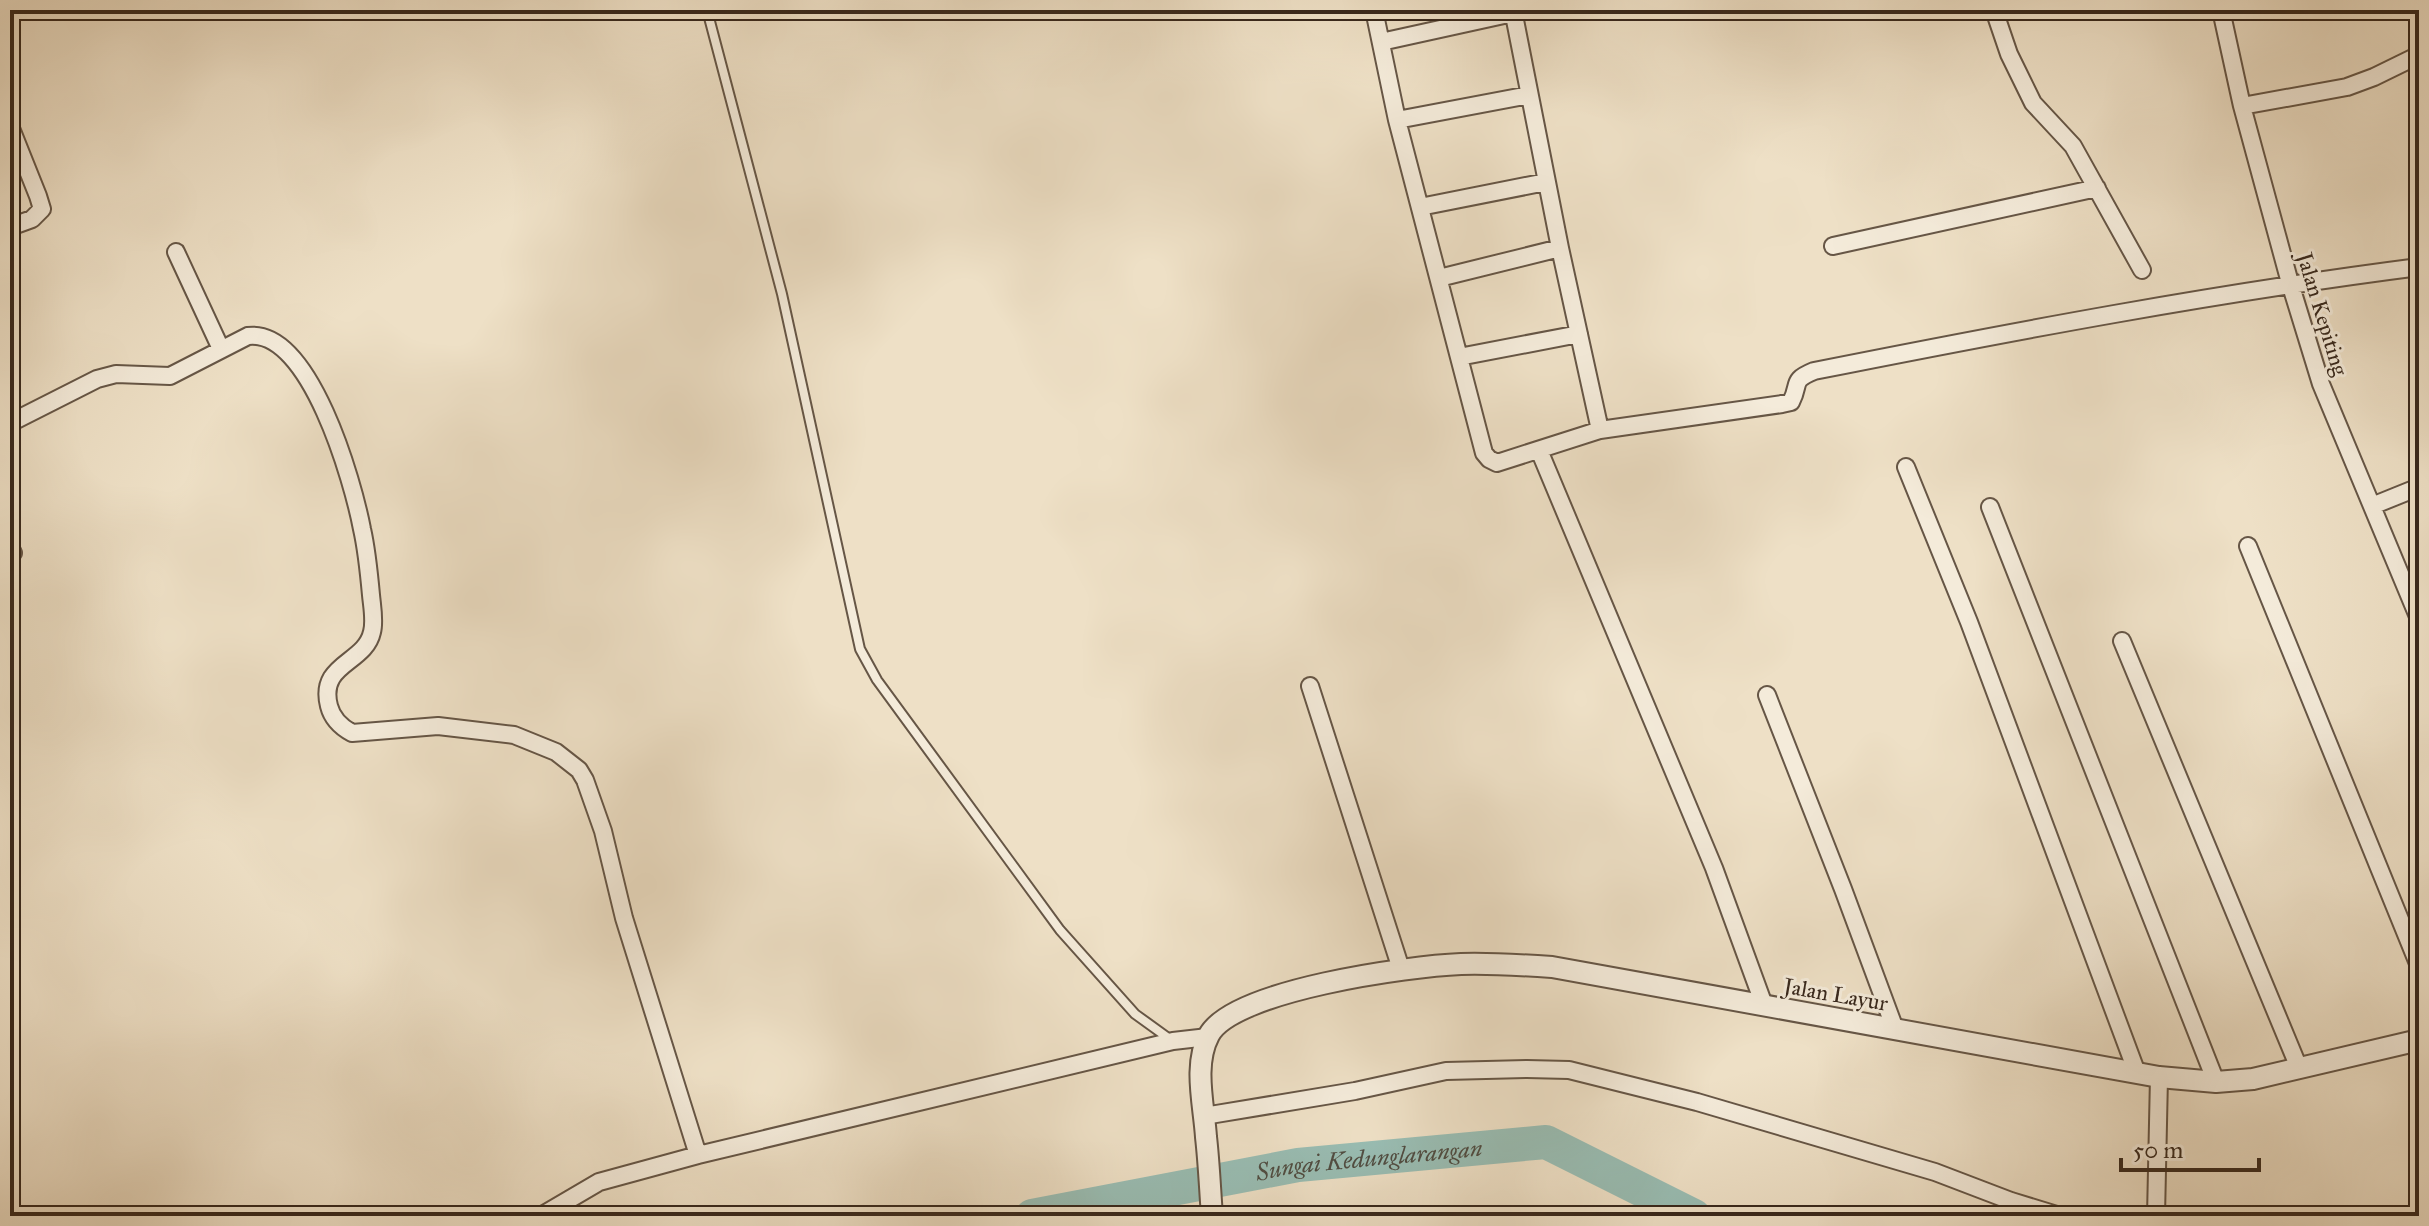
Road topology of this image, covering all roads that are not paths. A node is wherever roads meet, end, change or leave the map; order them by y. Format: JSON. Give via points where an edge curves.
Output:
{"nodes":[{"id":1,"x":707,"y":10,"type":"edge"},
{"id":2,"x":1374,"y":10,"type":"edge"},
{"id":3,"x":1994,"y":10,"type":"edge"},
{"id":4,"x":2221,"y":10,"type":"edge"},
{"id":5,"x":1513,"y":11,"type":"edge"},
{"id":6,"x":1381,"y":42,"type":"junction"},
{"id":7,"x":2419,"y":55,"type":"edge"},
{"id":8,"x":1529,"y":95,"type":"junction"},
{"id":9,"x":2242,"y":106,"type":"junction"},
{"id":10,"x":1397,"y":120,"type":"junction"},
{"id":11,"x":10,"y":126,"type":"edge"},
{"id":12,"x":1546,"y":182,"type":"junction"},
{"id":13,"x":2097,"y":188,"type":"junction"},
{"id":14,"x":1420,"y":207,"type":"junction"},
{"id":15,"x":10,"y":227,"type":"edge"},
{"id":16,"x":1833,"y":246,"type":"dead end"},
{"id":17,"x":1560,"y":248,"type":"junction"},
{"id":18,"x":176,"y":252,"type":"dead end"},
{"id":19,"x":2419,"y":267,"type":"edge"},
{"id":20,"x":2142,"y":270,"type":"dead end"},
{"id":21,"x":1439,"y":278,"type":"junction"},
{"id":22,"x":2290,"y":283,"type":"junction"},
{"id":23,"x":1579,"y":334,"type":"junction"},
{"id":24,"x":221,"y":349,"type":"junction"},
{"id":25,"x":1459,"y":357,"type":"junction"},
{"id":26,"x":10,"y":423,"type":"edge"},
{"id":27,"x":1600,"y":430,"type":"junction"},
{"id":28,"x":1539,"y":450,"type":"junction"},
{"id":29,"x":1906,"y":467,"type":"dead end"},
{"id":30,"x":2419,"y":487,"type":"edge"},
{"id":31,"x":2372,"y":506,"type":"junction"},
{"id":32,"x":1990,"y":507,"type":"dead end"},
{"id":33,"x":2248,"y":546,"type":"dead end"},
{"id":34,"x":2413,"y":589,"type":"edge"},
{"id":35,"x":2419,"y":619,"type":"edge"},
{"id":36,"x":2122,"y":641,"type":"dead end"},
{"id":37,"x":1310,"y":686,"type":"dead end"},
{"id":38,"x":1767,"y":695,"type":"dead end"},
{"id":39,"x":2419,"y":966,"type":"edge"},
{"id":40,"x":1401,"y":969,"type":"junction"},
{"id":41,"x":1764,"y":1005,"type":"junction"},
{"id":42,"x":1895,"y":1029,"type":"junction"},
{"id":43,"x":1208,"y":1037,"type":"junction"},
{"id":44,"x":2419,"y":1040,"type":"edge"},
{"id":45,"x":1173,"y":1041,"type":"junction"},
{"id":46,"x":2299,"y":1068,"type":"junction"},
{"id":47,"x":2137,"y":1073,"type":"junction"},
{"id":48,"x":2159,"y":1077,"type":"junction"},
{"id":49,"x":2216,"y":1082,"type":"junction"},
{"id":50,"x":1204,"y":1116,"type":"junction"},
{"id":51,"x":698,"y":1155,"type":"junction"},
{"id":52,"x":541,"y":1216,"type":"edge"},
{"id":53,"x":1212,"y":1216,"type":"edge"},
{"id":54,"x":2060,"y":1216,"type":"edge"},
{"id":55,"x":2156,"y":1216,"type":"edge"}],
"edges":[{"from":1,"to":45,"type":"lane","via":[[782,294],[860,649],[877,680],[1060,930],[1135,1014]]},
{"from":2,"to":6,"type":"street"},
{"from":3,"to":13,"type":"street","via":[[2033,103],[2073,146]]},
{"from":4,"to":9,"type":"street","name":"Jalan Kepiting"},
{"from":5,"to":6,"type":"street"},
{"from":5,"to":8,"type":"street"},
{"from":6,"to":10,"type":"street"},
{"from":7,"to":9,"type":"street","via":[[2347,87]]},
{"from":8,"to":10,"type":"street"},
{"from":8,"to":12,"type":"street"},
{"from":9,"to":22,"type":"street","name":"Jalan Kepiting"},
{"from":10,"to":14,"type":"street"},
{"from":11,"to":15,"type":"street","via":[[42,209]]},
{"from":12,"to":14,"type":"street"},
{"from":12,"to":17,"type":"street"},
{"from":13,"to":16,"type":"street"},
{"from":13,"to":20,"type":"street"},
{"from":14,"to":21,"type":"street"},
{"from":17,"to":21,"type":"street"},
{"from":17,"to":23,"type":"street"},
{"from":18,"to":24,"type":"street"},
{"from":19,"to":22,"type":"street"},
{"from":21,"to":25,"type":"street"},
{"from":22,"to":27,"type":"street","via":[[1814,371],[1795,384],[1791,402]]},
{"from":22,"to":31,"type":"street","name":"Jalan Kepiting","via":[[2321,384]]},
{"from":23,"to":25,"type":"street"},
{"from":23,"to":27,"type":"street"},
{"from":24,"to":26,"type":"street","via":[[170,376],[116,374],[97,379]]},
{"from":24,"to":51,"type":"street","via":[[256,335],[286,351],[318,395],[341,450],[362,526],[372,631],[366,644],[329,680],[328,701],[335,719],[352,733],[438,726],[514,735],[556,752],[585,780]]},
{"from":25,"to":28,"type":"street","via":[[1489,459],[1497,463]]},
{"from":27,"to":28,"type":"street"},
{"from":28,"to":41,"type":"street","via":[[1714,868]]},
{"from":29,"to":47,"type":"street"},
{"from":30,"to":31,"type":"street"},
{"from":31,"to":34,"type":"street","name":"Jalan Kepiting"},
{"from":32,"to":49,"type":"street"},
{"from":33,"to":39,"type":"street"},
{"from":34,"to":35,"type":"street","name":"Jalan Kepiting"},
{"from":36,"to":46,"type":"street"},
{"from":37,"to":40,"type":"street"},
{"from":38,"to":42,"type":"street"},
{"from":40,"to":41,"type":"street","name":"Jalan Layur","via":[[1459,964],[1552,967]]},
{"from":40,"to":43,"type":"street","name":"Jalan Layur","via":[[1273,995],[1244,1006]]},
{"from":41,"to":42,"type":"street","name":"Jalan Layur"},
{"from":42,"to":47,"type":"street","name":"Jalan Layur"},
{"from":43,"to":45,"type":"street"},
{"from":43,"to":50,"type":"street","via":[[1200,1067]]},
{"from":44,"to":46,"type":"street","name":"Jalan Layur"},
{"from":45,"to":51,"type":"street"},
{"from":46,"to":49,"type":"street","name":"Jalan Layur"},
{"from":47,"to":48,"type":"street","name":"Jalan Layur"},
{"from":48,"to":49,"type":"street","name":"Jalan Layur"},
{"from":48,"to":55,"type":"street"},
{"from":50,"to":53,"type":"street"},
{"from":50,"to":54,"type":"street","via":[[1446,1071],[1569,1070],[1935,1172]]},
{"from":51,"to":52,"type":"street","via":[[599,1182]]}]}
